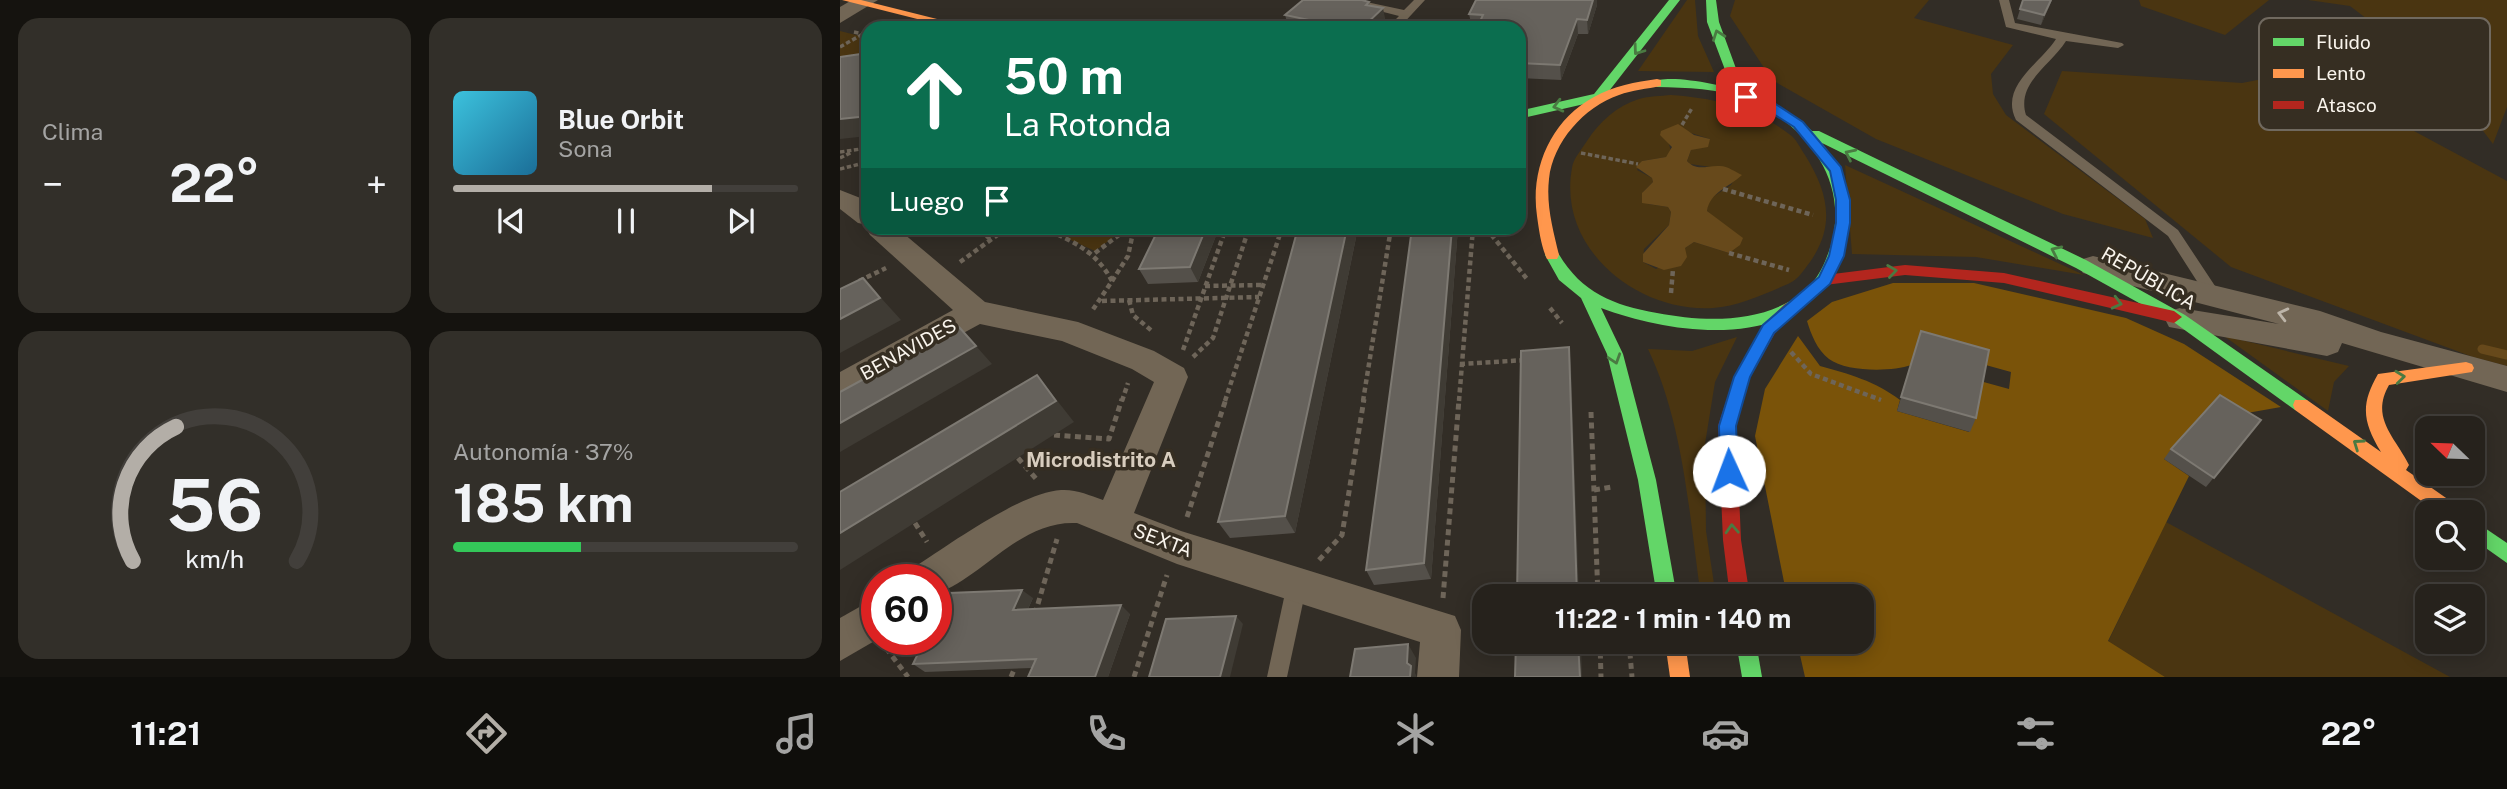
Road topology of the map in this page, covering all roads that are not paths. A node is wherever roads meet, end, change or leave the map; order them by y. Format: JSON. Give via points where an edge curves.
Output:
{"nodes":[{"id":1,"x":1342,"y":0,"type":"edge"},
{"id":2,"x":1420,"y":0,"type":"edge"},
{"id":3,"x":1675,"y":0,"type":"edge"},
{"id":4,"x":1711,"y":0,"type":"edge"},
{"id":5,"x":2004,"y":0,"type":"edge"},
{"id":6,"x":860,"y":12,"type":"edge"},
{"id":7,"x":1406,"y":14,"type":"junction"},
{"id":8,"x":840,"y":16,"type":"edge"},
{"id":9,"x":920,"y":21,"type":"edge"},
{"id":10,"x":1400,"y":21,"type":"edge"},
{"id":11,"x":2063,"y":37,"type":"junction"},
{"id":12,"x":2118,"y":45,"type":"dead end"},
{"id":13,"x":1598,"y":97,"type":"junction"},
{"id":14,"x":1764,"y":102,"type":"junction"},
{"id":15,"x":1526,"y":113,"type":"edge"},
{"id":16,"x":1799,"y":124,"type":"junction"},
{"id":17,"x":840,"y":199,"type":"edge"},
{"id":18,"x":861,"y":210,"type":"edge"},
{"id":19,"x":1528,"y":231,"type":"dead end"},
{"id":20,"x":887,"y":235,"type":"edge"},
{"id":21,"x":1554,"y":263,"type":"junction"},
{"id":22,"x":2081,"y":264,"type":"junction"},
{"id":23,"x":1825,"y":280,"type":"junction"},
{"id":24,"x":1588,"y":296,"type":"junction"},
{"id":25,"x":2214,"y":296,"type":"junction"},
{"id":26,"x":1790,"y":308,"type":"junction"},
{"id":27,"x":975,"y":312,"type":"junction"},
{"id":28,"x":2180,"y":319,"type":"junction"},
{"id":29,"x":2466,"y":368,"type":"junction"},
{"id":30,"x":2507,"y":379,"type":"edge"},
{"id":31,"x":840,"y":387,"type":"edge"},
{"id":32,"x":2415,"y":483,"type":"edge"},
{"id":33,"x":2415,"y":484,"type":"edge"},
{"id":34,"x":2418,"y":486,"type":"edge"},
{"id":35,"x":2436,"y":500,"type":"edge"},
{"id":36,"x":1113,"y":520,"type":"junction"},
{"id":37,"x":2485,"y":537,"type":"edge"},
{"id":38,"x":2507,"y":554,"type":"edge"},
{"id":39,"x":952,"y":564,"type":"edge"},
{"id":40,"x":1297,"y":584,"type":"junction"},
{"id":41,"x":1665,"y":584,"type":"edge"},
{"id":42,"x":1738,"y":584,"type":"edge"},
{"id":43,"x":861,"y":627,"type":"edge"},
{"id":44,"x":840,"y":641,"type":"edge"},
{"id":45,"x":1677,"y":654,"type":"edge"},
{"id":46,"x":1748,"y":654,"type":"edge"},
{"id":47,"x":1276,"y":677,"type":"edge"},
{"id":48,"x":1438,"y":677,"type":"edge"},
{"id":49,"x":1680,"y":677,"type":"edge"},
{"id":50,"x":1752,"y":677,"type":"edge"}],
"edges":[{"from":1,"to":7,"type":"lane"},
{"from":2,"to":7,"type":"lane"},
{"from":3,"to":13,"type":"main road","one_way":true},
{"from":14,"to":4,"type":"main road","one_way":true,"via":[[1733,75],[1713,22]]},
{"from":5,"to":11,"type":"lane","via":[[2010,25]]},
{"from":6,"to":8,"type":"street"},
{"from":6,"to":9,"type":"main road"},
{"from":7,"to":10,"type":"lane"},
{"from":11,"to":12,"type":"lane"},
{"from":11,"to":25,"type":"lane","via":[[2019,90],[2015,108],[2020,117],[2173,233]]},
{"from":13,"to":14,"type":"main road","via":[[1633,86],[1680,83]]},
{"from":13,"to":15,"type":"main road","one_way":true},
{"from":13,"to":21,"type":"main road","via":[[1568,124],[1553,148],[1542,181]]},
{"from":14,"to":16,"type":"main road","name":"REPÚBLICA"},
{"from":22,"to":16,"type":"main road","name":"REPÚBLICA","one_way":true,"via":[[1839,148]]},
{"from":16,"to":23,"type":"main road","via":[[1836,170],[1843,200],[1837,256]]},
{"from":17,"to":18,"type":"street"},
{"from":19,"to":21,"type":"main road"},
{"from":20,"to":27,"type":"street"},
{"from":21,"to":24,"type":"main road"},
{"from":22,"to":25,"type":"street"},
{"from":22,"to":28,"type":"main road","name":"REPÚBLICA"},
{"from":23,"to":26,"type":"main road"},
{"from":23,"to":28,"type":"main road","one_way":true,"via":[[1905,270],[2004,278]]},
{"from":24,"to":26,"type":"main road","via":[[1664,321],[1724,324]]},
{"from":24,"to":41,"type":"main road","one_way":true,"via":[[1615,354],[1647,480]]},
{"from":29,"to":25,"type":"street","one_way":true},
{"from":42,"to":26,"type":"main road","one_way":true,"via":[[1727,426],[1742,377],[1769,329]]},
{"from":27,"to":31,"type":"street","name":"BENAVIDES"},
{"from":27,"to":36,"type":"street","name":"SEXTA","via":[[1067,330],[1136,357],[1178,363]]},
{"from":28,"to":29,"type":"street"},
{"from":33,"to":28,"type":"main road","name":"REPÚBLICA","one_way":true},
{"from":29,"to":30,"type":"street"},
{"from":32,"to":29,"type":"main road","one_way":true,"via":[[2376,431],[2372,398],[2384,379]]},
{"from":34,"to":35,"type":"main road","name":"REPÚBLICA"},
{"from":36,"to":39,"type":"street","via":[[1079,507],[1058,506],[1011,524]]},
{"from":36,"to":40,"type":"street","name":"SEXTA","via":[[1177,547]]},
{"from":37,"to":38,"type":"main road"},
{"from":40,"to":47,"type":"lane"},
{"from":40,"to":48,"type":"street","name":"SEXTA","via":[[1441,630]]},
{"from":43,"to":44,"type":"street"},
{"from":45,"to":49,"type":"main road"},
{"from":46,"to":50,"type":"main road"}]}
